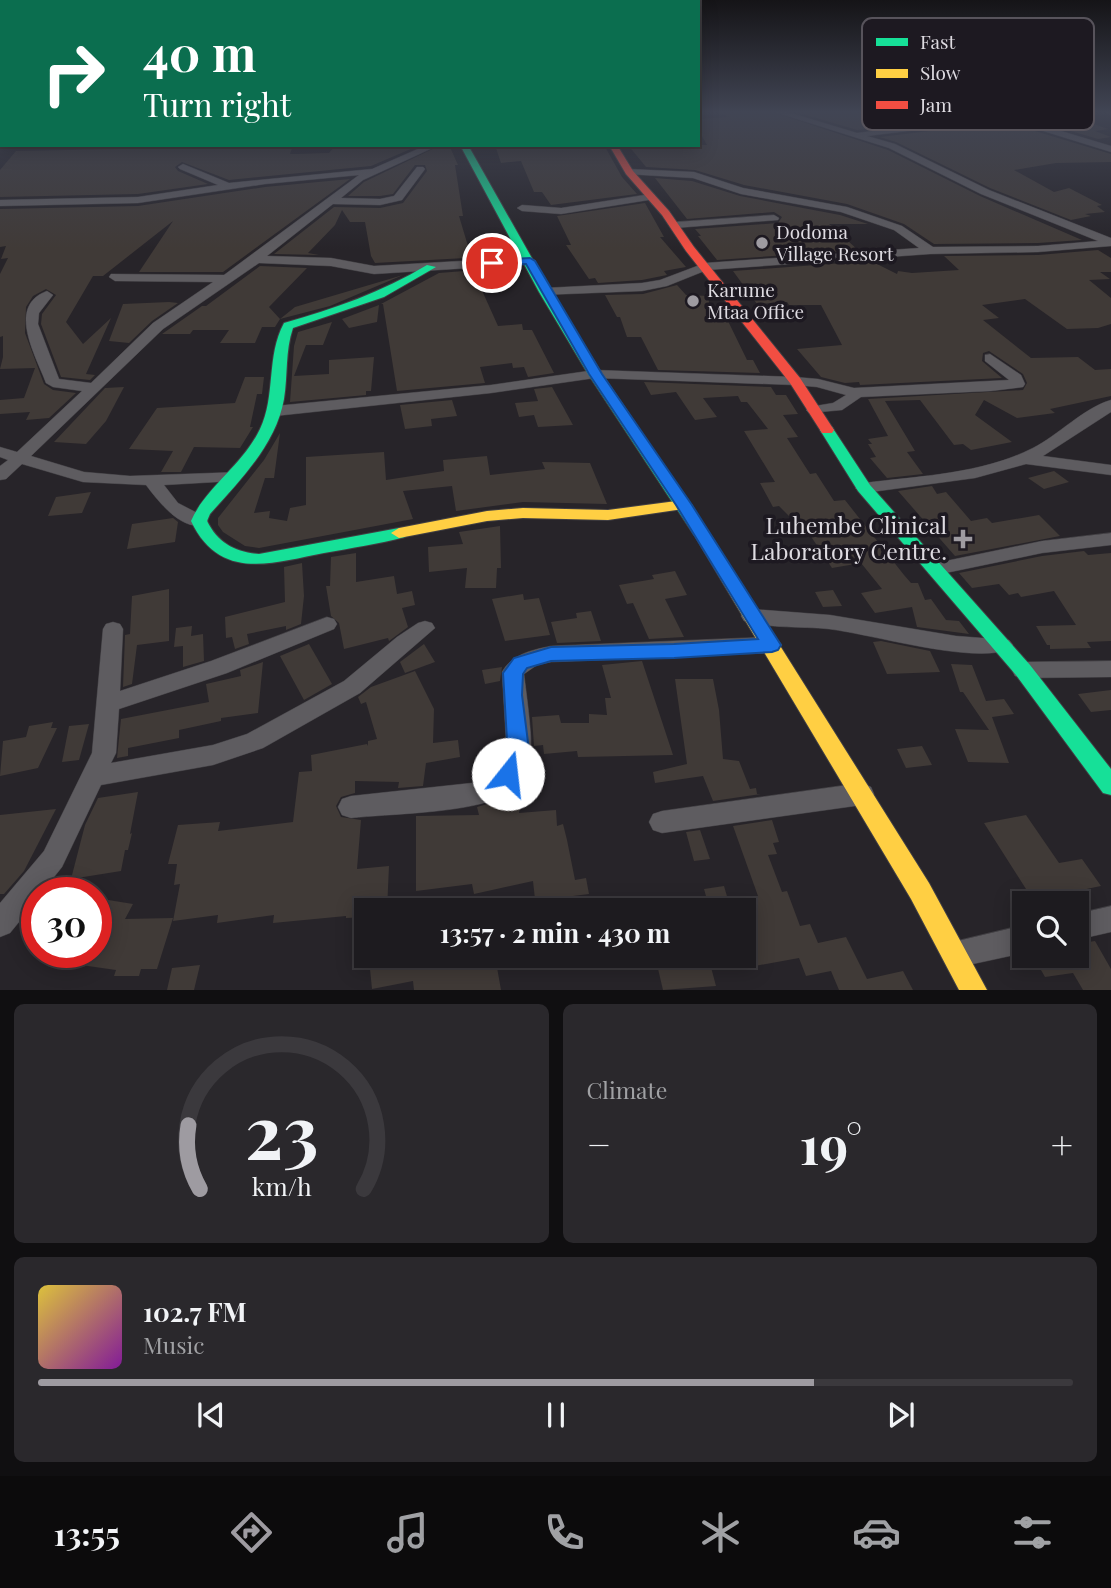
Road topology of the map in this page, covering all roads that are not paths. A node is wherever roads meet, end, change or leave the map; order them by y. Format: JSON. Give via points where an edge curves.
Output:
{"nodes":[{"id":1,"x":406,"y":157,"type":"edge"},
{"id":2,"x":471,"y":157,"type":"edge"},
{"id":3,"x":620,"y":157,"type":"edge"},
{"id":4,"x":918,"y":157,"type":"edge"},
{"id":5,"x":183,"y":167,"type":"dead end"},
{"id":6,"x":419,"y":169,"type":"dead end"},
{"id":7,"x":375,"y":170,"type":"junction"},
{"id":8,"x":629,"y":172,"type":"junction"},
{"id":9,"x":231,"y":186,"type":"junction"},
{"id":10,"x":651,"y":197,"type":"junction"},
{"id":11,"x":329,"y":201,"type":"junction"},
{"id":12,"x":0,"y":203,"type":"edge"},
{"id":13,"x":522,"y":208,"type":"dead end"},
{"id":14,"x":774,"y":218,"type":"dead end"},
{"id":15,"x":675,"y":225,"type":"junction"},
{"id":16,"x":1111,"y":242,"type":"edge"},
{"id":17,"x":930,"y":251,"type":"junction"},
{"id":18,"x":256,"y":259,"type":"junction"},
{"id":19,"x":530,"y":261,"type":"junction"},
{"id":20,"x":431,"y":267,"type":"junction"},
{"id":21,"x":705,"y":267,"type":"junction"},
{"id":22,"x":115,"y":277,"type":"dead end"},
{"id":23,"x":227,"y":279,"type":"junction"},
{"id":24,"x":545,"y":292,"type":"junction"},
{"id":25,"x":47,"y":295,"type":"dead end"},
{"id":26,"x":990,"y":358,"type":"dead end"},
{"id":27,"x":596,"y":374,"type":"junction"},
{"id":28,"x":795,"y":381,"type":"junction"},
{"id":29,"x":93,"y":388,"type":"junction"},
{"id":30,"x":854,"y":393,"type":"junction"},
{"id":31,"x":1111,"y":405,"type":"edge"},
{"id":32,"x":814,"y":410,"type":"junction"},
{"id":33,"x":275,"y":411,"type":"junction"},
{"id":34,"x":0,"y":452,"type":"edge"},
{"id":35,"x":18,"y":458,"type":"junction"},
{"id":36,"x":1021,"y":458,"type":"junction"},
{"id":37,"x":1111,"y":470,"type":"edge"},
{"id":38,"x":0,"y":475,"type":"edge"},
{"id":39,"x":234,"y":476,"type":"junction"},
{"id":40,"x":152,"y":481,"type":"junction"},
{"id":41,"x":864,"y":488,"type":"junction"},
{"id":42,"x":684,"y":505,"type":"junction"},
{"id":43,"x":199,"y":522,"type":"junction"},
{"id":44,"x":1111,"y":539,"type":"edge"},
{"id":45,"x":936,"y":569,"type":"junction"},
{"id":46,"x":751,"y":616,"type":"junction"},
{"id":47,"x":327,"y":624,"type":"dead end"},
{"id":48,"x":425,"y":628,"type":"dead end"},
{"id":49,"x":113,"y":629,"type":"dead end"},
{"id":50,"x":772,"y":645,"type":"junction"},
{"id":51,"x":1002,"y":645,"type":"junction"},
{"id":52,"x":1111,"y":669,"type":"edge"},
{"id":53,"x":1023,"y":670,"type":"junction"},
{"id":54,"x":108,"y":704,"type":"junction"},
{"id":55,"x":93,"y":776,"type":"junction"},
{"id":56,"x":1111,"y":786,"type":"edge"},
{"id":57,"x":862,"y":794,"type":"junction"},
{"id":58,"x":351,"y":807,"type":"dead end"},
{"id":59,"x":662,"y":822,"type":"dead end"},
{"id":60,"x":1111,"y":919,"type":"edge"},
{"id":61,"x":0,"y":924,"type":"edge"},
{"id":62,"x":1089,"y":924,"type":"edge"},
{"id":63,"x":1012,"y":942,"type":"edge"},
{"id":64,"x":955,"y":954,"type":"junction"},
{"id":65,"x":974,"y":989,"type":"edge"}],
"edges":[{"from":1,"to":7,"type":"street"},
{"from":2,"to":19,"type":"main road"},
{"from":3,"to":8,"type":"main road"},
{"from":4,"to":16,"type":"street","via":[[1011,203]]},
{"from":5,"to":9,"type":"street"},
{"from":6,"to":11,"type":"street","via":[[398,198]]},
{"from":7,"to":9,"type":"street"},
{"from":7,"to":11,"type":"street"},
{"from":8,"to":10,"type":"main road"},
{"from":8,"to":17,"type":"street","via":[[694,175],[741,191],[843,209],[898,228]]},
{"from":9,"to":12,"type":"street","via":[[131,201]]},
{"from":10,"to":13,"type":"street","via":[[561,211]]},
{"from":10,"to":15,"type":"main road"},
{"from":11,"to":18,"type":"street"},
{"from":14,"to":15,"type":"street"},
{"from":15,"to":21,"type":"main road"},
{"from":16,"to":17,"type":"street"},
{"from":17,"to":21,"type":"street"},
{"from":18,"to":20,"type":"street","via":[[331,262],[362,270]]},
{"from":18,"to":23,"type":"street"},
{"from":19,"to":20,"type":"street"},
{"from":19,"to":24,"type":"main road"},
{"from":20,"to":33,"type":"main road","via":[[401,287],[288,326],[281,342]]},
{"from":21,"to":24,"type":"street","via":[[652,285]]},
{"from":21,"to":28,"type":"main road"},
{"from":22,"to":23,"type":"street"},
{"from":23,"to":29,"type":"street","via":[[158,326]]},
{"from":24,"to":27,"type":"main road"},
{"from":25,"to":29,"type":"street","via":[[32,313],[31,324],[53,383]]},
{"from":26,"to":30,"type":"street","via":[[1018,384]]},
{"from":27,"to":28,"type":"street"},
{"from":27,"to":33,"type":"street"},
{"from":27,"to":42,"type":"main road"},
{"from":28,"to":30,"type":"street"},
{"from":28,"to":32,"type":"main road"},
{"from":29,"to":35,"type":"street"},
{"from":30,"to":32,"type":"street","via":[[838,407]]},
{"from":31,"to":36,"type":"street"},
{"from":32,"to":41,"type":"main road"},
{"from":33,"to":39,"type":"main road","via":[[252,459]]},
{"from":34,"to":35,"type":"street"},
{"from":35,"to":38,"type":"street"},
{"from":35,"to":40,"type":"street","via":[[83,477]]},
{"from":36,"to":37,"type":"street"},
{"from":36,"to":41,"type":"street","via":[[973,472]]},
{"from":39,"to":40,"type":"street"},
{"from":39,"to":43,"type":"main road"},
{"from":40,"to":43,"type":"street","via":[[172,507]]},
{"from":41,"to":45,"type":"main road"},
{"from":42,"to":43,"type":"main road","via":[[608,515],[496,515],[259,560],[238,559],[218,548],[203,534]]},
{"from":42,"to":46,"type":"main road"},
{"from":44,"to":45,"type":"street","via":[[1042,547]]},
{"from":45,"to":51,"type":"main road"},
{"from":46,"to":50,"type":"main road"},
{"from":46,"to":51,"type":"street","via":[[830,622],[956,644]]},
{"from":47,"to":54,"type":"street"},
{"from":48,"to":55,"type":"street","via":[[352,687],[255,741],[213,755]]},
{"from":49,"to":54,"type":"street"},
{"from":50,"to":57,"type":"main road"},
{"from":50,"to":58,"type":"street","via":[[531,658],[513,673],[519,758],[495,786],[466,796]]},
{"from":51,"to":53,"type":"main road"},
{"from":52,"to":53,"type":"street"},
{"from":53,"to":56,"type":"main road"},
{"from":54,"to":55,"type":"street","via":[[104,753]]},
{"from":55,"to":61,"type":"street","via":[[53,859]]},
{"from":57,"to":59,"type":"street"},
{"from":57,"to":64,"type":"main road"},
{"from":60,"to":62,"type":"street"},
{"from":63,"to":64,"type":"street"},
{"from":64,"to":65,"type":"main road"}]}
